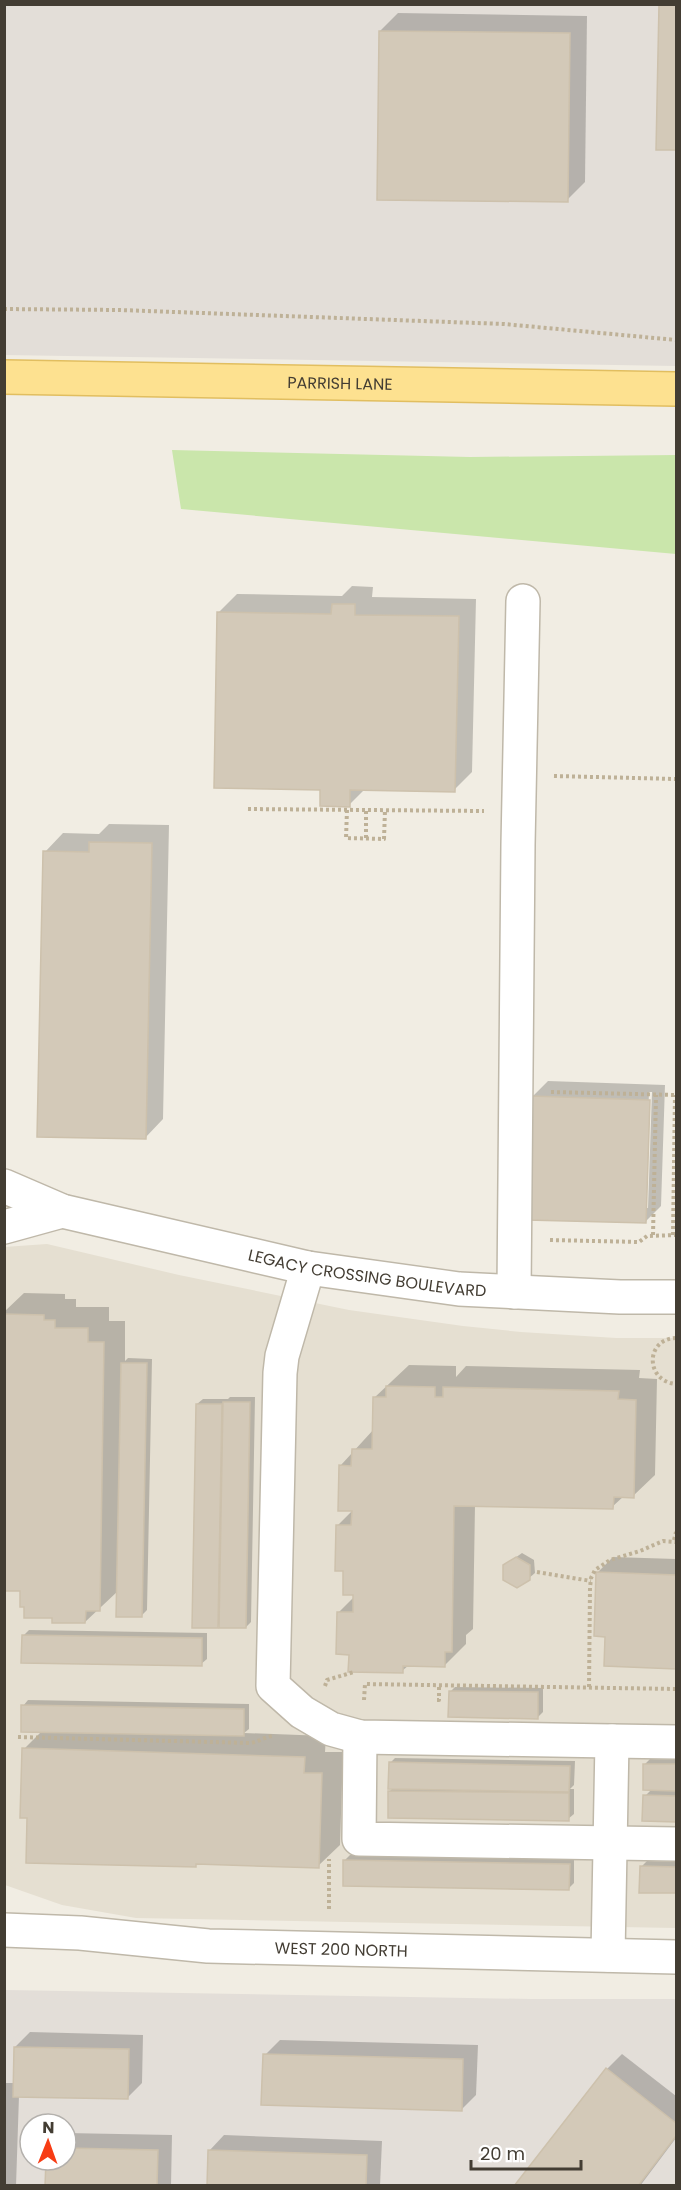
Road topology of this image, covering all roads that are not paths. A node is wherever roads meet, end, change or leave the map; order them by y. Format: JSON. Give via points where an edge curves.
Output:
{"nodes":[{"id":1,"x":4,"y":377,"type":"edge"},
{"id":2,"x":676,"y":389,"type":"edge"},
{"id":3,"x":523,"y":601,"type":"dead end"},
{"id":4,"x":4,"y":1186,"type":"edge"},
{"id":5,"x":62,"y":1211,"type":"junction"},
{"id":6,"x":4,"y":1227,"type":"edge"},
{"id":7,"x":308,"y":1268,"type":"junction"},
{"id":8,"x":514,"y":1292,"type":"junction"},
{"id":9,"x":676,"y":1297,"type":"edge"},
{"id":10,"x":360,"y":1737,"type":"junction"},
{"id":11,"x":612,"y":1741,"type":"junction"},
{"id":12,"x":676,"y":1742,"type":"edge"},
{"id":13,"x":610,"y":1843,"type":"junction"},
{"id":14,"x":676,"y":1844,"type":"edge"},
{"id":15,"x":4,"y":1930,"type":"edge"},
{"id":16,"x":608,"y":1955,"type":"junction"},
{"id":17,"x":676,"y":1957,"type":"edge"}],
"edges":[{"from":1,"to":2,"type":"main road","name":"PARRISH LANE"},
{"from":3,"to":8,"type":"street"},
{"from":4,"to":5,"type":"street","name":"LEGACY CROSSING BOULEVARD"},
{"from":5,"to":6,"type":"street"},
{"from":5,"to":7,"type":"street","name":"LEGACY CROSSING BOULEVARD"},
{"from":7,"to":8,"type":"street","name":"LEGACY CROSSING BOULEVARD","via":[[459,1289]]},
{"from":7,"to":10,"type":"street","via":[[280,1373],[273,1686],[302,1712],[331,1729]]},
{"from":8,"to":9,"type":"street","name":"LEGACY CROSSING BOULEVARD"},
{"from":10,"to":11,"type":"street"},
{"from":10,"to":13,"type":"street","via":[[359,1839]]},
{"from":11,"to":12,"type":"street"},
{"from":11,"to":13,"type":"street"},
{"from":13,"to":14,"type":"street"},
{"from":13,"to":16,"type":"street"},
{"from":15,"to":16,"type":"street","name":"WEST 200 NORTH","via":[[208,1946]]},
{"from":16,"to":17,"type":"street","name":"WEST 200 NORTH"}]}
